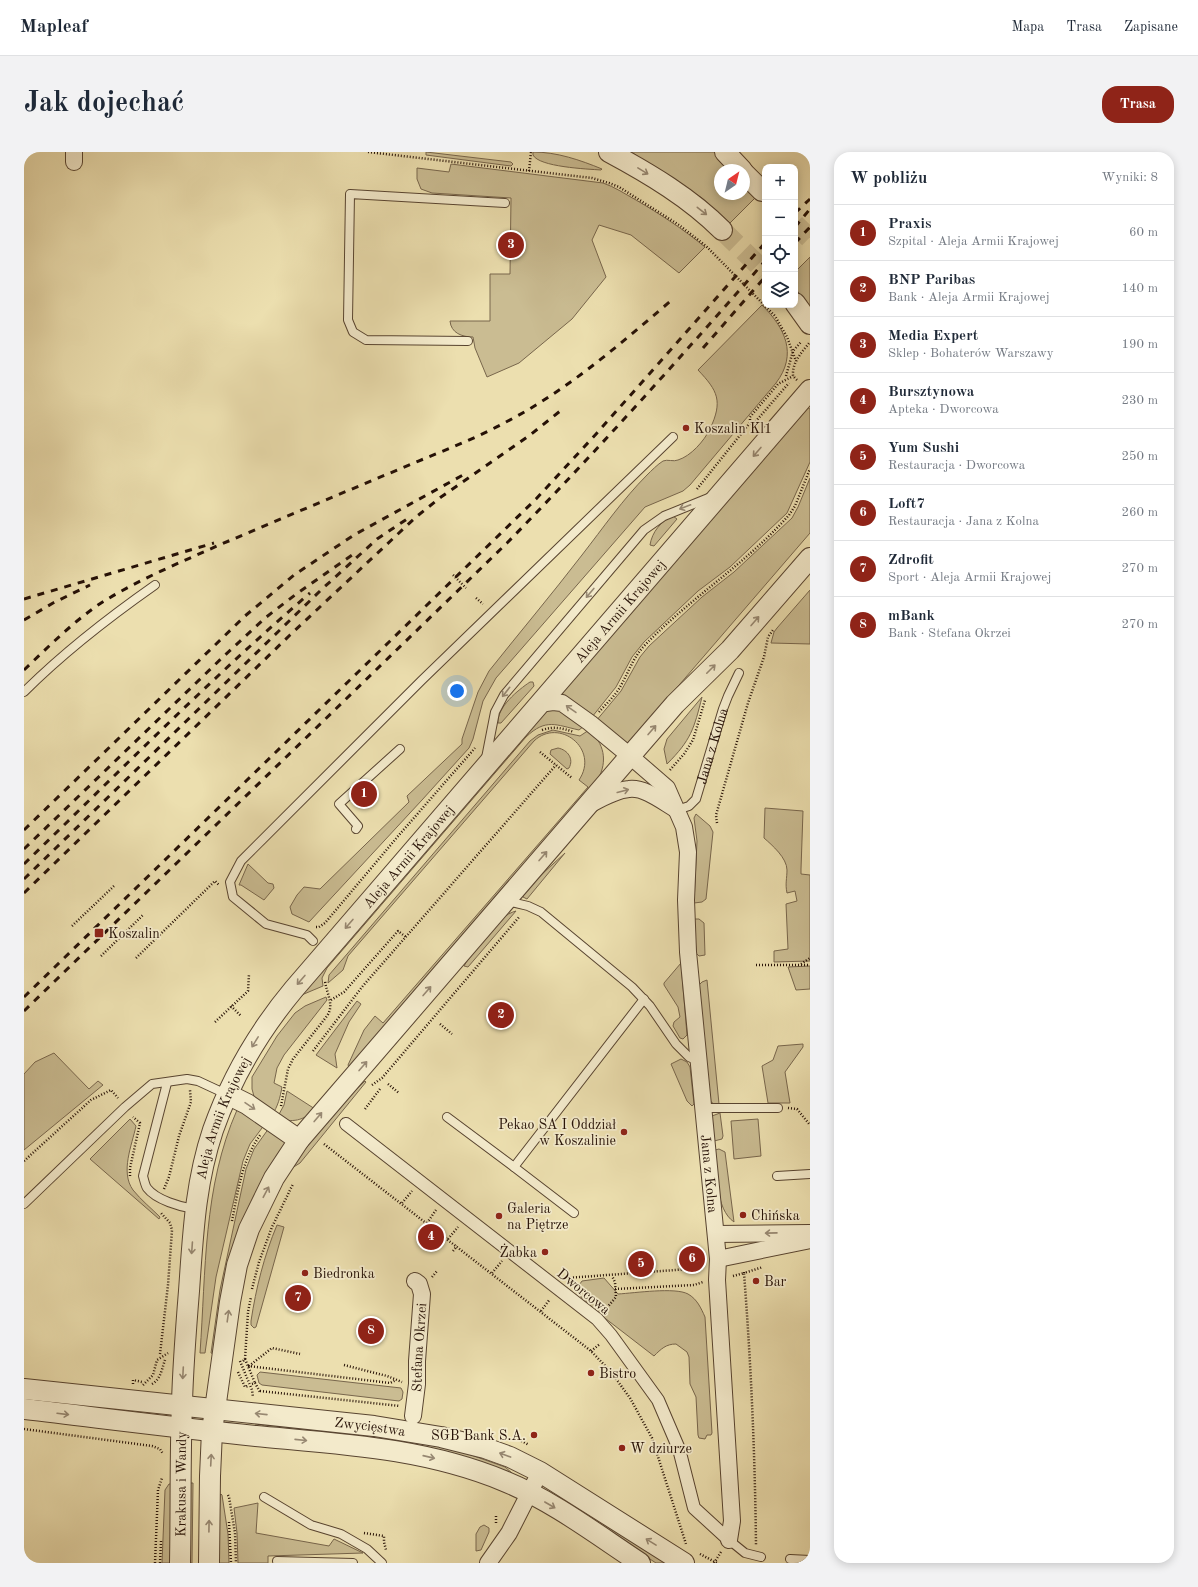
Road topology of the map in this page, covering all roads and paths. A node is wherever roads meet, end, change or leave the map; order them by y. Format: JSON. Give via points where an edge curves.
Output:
{"nodes":[{"id":1,"x":368,"y":152,"type":"edge"},
{"id":2,"x":531,"y":152,"type":"edge"},
{"id":3,"x":609,"y":152,"type":"edge"},
{"id":4,"x":725,"y":152,"type":"edge"},
{"id":5,"x":736,"y":164,"type":"edge"},
{"id":6,"x":529,"y":171,"type":"junction"},
{"id":7,"x":750,"y":179,"type":"edge"},
{"id":8,"x":762,"y":191,"type":"dead end"},
{"id":9,"x":505,"y":203,"type":"dead end"},
{"id":10,"x":722,"y":230,"type":"tunnel mouth"},
{"id":11,"x":798,"y":307,"type":"edge"},
{"id":12,"x":810,"y":324,"type":"edge"},
{"id":13,"x":468,"y":341,"type":"dead end"},
{"id":14,"x":800,"y":342,"type":"dead end"},
{"id":15,"x":810,"y":342,"type":"edge"},
{"id":16,"x":793,"y":352,"type":"junction"},
{"id":17,"x":796,"y":360,"type":"junction"},
{"id":18,"x":786,"y":376,"type":"dead end"},
{"id":19,"x":793,"y":376,"type":"junction"},
{"id":20,"x":799,"y":385,"type":"edge"},
{"id":21,"x":673,"y":437,"type":"dead end"},
{"id":22,"x":810,"y":469,"type":"edge"},
{"id":23,"x":721,"y":493,"type":"junction"},
{"id":24,"x":810,"y":558,"type":"edge"},
{"id":25,"x":453,"y":575,"type":"dead end"},
{"id":26,"x":155,"y":585,"type":"dead end"},
{"id":27,"x":466,"y":588,"type":"dead end"},
{"id":28,"x":775,"y":626,"type":"dead end"},
{"id":29,"x":739,"y":672,"type":"dead end"},
{"id":30,"x":24,"y":692,"type":"edge"},
{"id":31,"x":539,"y":704,"type":"junction"},
{"id":32,"x":599,"y":713,"type":"dead end"},
{"id":33,"x":400,"y":749,"type":"dead end"},
{"id":34,"x":540,"y":752,"type":"dead end"},
{"id":35,"x":630,"y":756,"type":"junction"},
{"id":36,"x":556,"y":765,"type":"junction"},
{"id":37,"x":484,"y":767,"type":"junction"},
{"id":38,"x":572,"y":778,"type":"dead end"},
{"id":39,"x":587,"y":805,"type":"junction"},
{"id":40,"x":677,"y":810,"type":"junction"},
{"id":41,"x":717,"y":823,"type":"dead end"},
{"id":42,"x":356,"y":829,"type":"dead end"},
{"id":43,"x":115,"y":885,"type":"dead end"},
{"id":44,"x":233,"y":897,"type":"junction"},
{"id":45,"x":505,"y":900,"type":"junction"},
{"id":46,"x":143,"y":914,"type":"dead end"},
{"id":47,"x":72,"y":926,"type":"dead end"},
{"id":48,"x":406,"y":937,"type":"junction"},
{"id":49,"x":313,"y":941,"type":"dead end"},
{"id":50,"x":101,"y":956,"type":"dead end"},
{"id":51,"x":136,"y":958,"type":"dead end"},
{"id":52,"x":810,"y":958,"type":"edge"},
{"id":53,"x":800,"y":965,"type":"junction"},
{"id":54,"x":810,"y":965,"type":"edge"},
{"id":55,"x":756,"y":966,"type":"dead end"},
{"id":56,"x":249,"y":974,"type":"dead end"},
{"id":57,"x":325,"y":984,"type":"dead end"},
{"id":58,"x":330,"y":1000,"type":"junction"},
{"id":59,"x":644,"y":1000,"type":"junction"},
{"id":60,"x":231,"y":1006,"type":"junction"},
{"id":61,"x":241,"y":1016,"type":"dead end"},
{"id":62,"x":215,"y":1022,"type":"dead end"},
{"id":63,"x":440,"y":1024,"type":"dead end"},
{"id":64,"x":452,"y":1034,"type":"dead end"},
{"id":65,"x":313,"y":1051,"type":"dead end"},
{"id":66,"x":698,"y":1061,"type":"junction"},
{"id":67,"x":166,"y":1083,"type":"junction"},
{"id":68,"x":388,"y":1084,"type":"dead end"},
{"id":69,"x":189,"y":1087,"type":"dead end"},
{"id":70,"x":380,"y":1089,"type":"dead end"},
{"id":71,"x":399,"y":1093,"type":"dead end"},
{"id":72,"x":227,"y":1094,"type":"junction"},
{"id":73,"x":120,"y":1100,"type":"dead end"},
{"id":74,"x":703,"y":1108,"type":"junction"},
{"id":75,"x":778,"y":1108,"type":"joint"},
{"id":76,"x":365,"y":1109,"type":"dead end"},
{"id":77,"x":279,"y":1110,"type":"dead end"},
{"id":78,"x":133,"y":1117,"type":"dead end"},
{"id":79,"x":447,"y":1117,"type":"dead end"},
{"id":80,"x":351,"y":1124,"type":"dead end"},
{"id":81,"x":810,"y":1125,"type":"edge"},
{"id":82,"x":300,"y":1140,"type":"junction"},
{"id":83,"x":324,"y":1144,"type":"dead end"},
{"id":84,"x":24,"y":1161,"type":"edge"},
{"id":85,"x":514,"y":1167,"type":"junction"},
{"id":86,"x":810,"y":1174,"type":"edge"},
{"id":87,"x":777,"y":1176,"type":"dead end"},
{"id":88,"x":131,"y":1181,"type":"dead end"},
{"id":89,"x":163,"y":1191,"type":"dead end"},
{"id":90,"x":24,"y":1204,"type":"edge"},
{"id":91,"x":194,"y":1209,"type":"junction"},
{"id":92,"x":158,"y":1210,"type":"dead end"},
{"id":93,"x":574,"y":1213,"type":"dead end"},
{"id":94,"x":810,"y":1233,"type":"edge"},
{"id":95,"x":716,"y":1234,"type":"junction"},
{"id":96,"x":810,"y":1240,"type":"edge"},
{"id":97,"x":457,"y":1246,"type":"junction"},
{"id":98,"x":453,"y":1251,"type":"dead end"},
{"id":99,"x":718,"y":1259,"type":"junction"},
{"id":100,"x":704,"y":1268,"type":"dead end"},
{"id":101,"x":612,"y":1276,"type":"junction"},
{"id":102,"x":415,"y":1281,"type":"dead end"},
{"id":103,"x":711,"y":1281,"type":"junction"},
{"id":104,"x":558,"y":1288,"type":"junction"},
{"id":105,"x":615,"y":1289,"type":"junction"},
{"id":106,"x":541,"y":1311,"type":"junction"},
{"id":107,"x":597,"y":1319,"type":"junction"},
{"id":108,"x":169,"y":1353,"type":"dead end"},
{"id":109,"x":160,"y":1354,"type":"dead end"},
{"id":110,"x":300,"y":1354,"type":"dead end"},
{"id":111,"x":236,"y":1358,"type":"dead end"},
{"id":112,"x":246,"y":1359,"type":"dead end"},
{"id":113,"x":169,"y":1360,"type":"dead end"},
{"id":114,"x":248,"y":1366,"type":"junction"},
{"id":115,"x":344,"y":1366,"type":"dead end"},
{"id":116,"x":148,"y":1383,"type":"dead end"},
{"id":117,"x":24,"y":1388,"type":"edge"},
{"id":118,"x":142,"y":1389,"type":"dead end"},
{"id":119,"x":260,"y":1391,"type":"junction"},
{"id":120,"x":253,"y":1396,"type":"dead end"},
{"id":121,"x":260,"y":1397,"type":"dead end"},
{"id":122,"x":182,"y":1404,"type":"junction"},
{"id":123,"x":24,"y":1409,"type":"edge"},
{"id":124,"x":215,"y":1409,"type":"junction"},
{"id":125,"x":408,"y":1411,"type":"joint"},
{"id":126,"x":182,"y":1427,"type":"junction"},
{"id":127,"x":24,"y":1429,"type":"edge"},
{"id":128,"x":212,"y":1431,"type":"junction"},
{"id":129,"x":163,"y":1461,"type":"dead end"},
{"id":130,"x":540,"y":1472,"type":"junction"},
{"id":131,"x":163,"y":1473,"type":"dead end"},
{"id":132,"x":530,"y":1493,"type":"junction"},
{"id":133,"x":230,"y":1497,"type":"dead end"},
{"id":134,"x":264,"y":1497,"type":"dead end"},
{"id":135,"x":729,"y":1540,"type":"junction"},
{"id":136,"x":686,"y":1556,"type":"edge"},
{"id":137,"x":759,"y":1556,"type":"joint"},
{"id":138,"x":790,"y":1559,"type":"dead end"},
{"id":139,"x":810,"y":1560,"type":"edge"},
{"id":140,"x":277,"y":1561,"type":"dead end"},
{"id":141,"x":155,"y":1563,"type":"edge"},
{"id":142,"x":180,"y":1563,"type":"edge"},
{"id":143,"x":209,"y":1563,"type":"edge"},
{"id":144,"x":236,"y":1563,"type":"edge"},
{"id":145,"x":339,"y":1563,"type":"edge"},
{"id":146,"x":353,"y":1563,"type":"edge"},
{"id":147,"x":382,"y":1563,"type":"edge"},
{"id":148,"x":488,"y":1563,"type":"edge"},
{"id":149,"x":640,"y":1563,"type":"edge"}],
"edges":[{"from":1,"to":6,"type":"path"},
{"from":2,"to":6,"type":"path"},
{"from":3,"to":10,"type":"street","one_way":true,"via":[[664,184],[701,210]]},
{"from":4,"to":5,"type":"street"},
{"from":6,"to":16,"type":"path","via":[[592,178],[609,183],[679,225],[706,246],[775,316]]},
{"from":7,"to":8,"type":"street"},
{"from":9,"to":13,"type":"lane","via":[[350,194],[348,320],[353,332],[366,340]]},
{"from":11,"to":12,"type":"street"},
{"from":14,"to":16,"type":"path"},
{"from":15,"to":17,"type":"path"},
{"from":16,"to":17,"type":"path"},
{"from":16,"to":18,"type":"path"},
{"from":17,"to":19,"type":"path"},
{"from":19,"to":20,"type":"path"},
{"from":19,"to":20,"type":"path","via":[[778,384],[750,417],[750,424],[756,421],[788,382]]},
{"from":20,"to":23,"type":"street","name":"Aleja Armii Krajowej","one_way":true},
{"from":21,"to":44,"type":"lane","via":[[427,674],[240,861],[230,882]]},
{"from":22,"to":32,"type":"path","via":[[789,515],[644,646],[630,666],[619,689]]},
{"from":23,"to":31,"type":"street","name":"Aleja Armii Krajowej"},
{"from":23,"to":37,"type":"lane","one_way":true,"via":[[664,516],[644,530],[504,695],[495,712]]},
{"from":35,"to":24,"type":"street","one_way":true,"via":[[675,704],[730,650]]},
{"from":25,"to":27,"type":"path"},
{"from":26,"to":30,"type":"lane","via":[[90,632]]},
{"from":28,"to":41,"type":"path","via":[[768,637],[748,703],[716,815]]},
{"from":29,"to":40,"type":"lane","name":"Jana z Kolna","via":[[723,708],[696,799],[689,806]]},
{"from":35,"to":31,"type":"street","name":"Jana z Kolna","one_way":true,"via":[[562,703]]},
{"from":31,"to":37,"type":"street","name":"Aleja Armii Krajowej"},
{"from":33,"to":42,"type":"lane","via":[[339,804],[358,826]]},
{"from":34,"to":36,"type":"path"},
{"from":35,"to":39,"type":"street"},
{"from":35,"to":40,"type":"street","name":"Jana z Kolna","via":[[667,788]]},
{"from":36,"to":38,"type":"path"},
{"from":36,"to":48,"type":"path"},
{"from":37,"to":72,"type":"street","name":"Aleja Armii Krajowej","one_way":true,"via":[[277,1010],[254,1044]]},
{"from":39,"to":40,"type":"street","one_way":true,"via":[[620,790],[635,789]]},
{"from":45,"to":39,"type":"street","one_way":true},
{"from":40,"to":66,"type":"street","name":"Jana z Kolna","via":[[687,842],[686,926]]},
{"from":43,"to":47,"type":"path"},
{"from":44,"to":49,"type":"lane","via":[[266,924],[307,936]]},
{"from":44,"to":51,"type":"path","via":[[215,881]]},
{"from":45,"to":59,"type":"lane","via":[[541,912],[632,987]]},
{"from":82,"to":45,"type":"street","one_way":true},
{"from":46,"to":50,"type":"path"},
{"from":48,"to":58,"type":"path","via":[[398,931],[344,992]]},
{"from":48,"to":65,"type":"path","via":[[362,987]]},
{"from":52,"to":53,"type":"path"},
{"from":53,"to":54,"type":"path"},
{"from":53,"to":55,"type":"path"},
{"from":56,"to":60,"type":"path","via":[[248,991]]},
{"from":57,"to":58,"type":"path"},
{"from":58,"to":77,"type":"path","via":[[329,1013],[288,1069]]},
{"from":59,"to":66,"type":"lane","via":[[676,1044],[689,1057]]},
{"from":59,"to":85,"type":"lane"},
{"from":60,"to":61,"type":"path"},
{"from":60,"to":62,"type":"path"},
{"from":63,"to":64,"type":"path"},
{"from":66,"to":74,"type":"street","name":"Jana z Kolna"},
{"from":67,"to":72,"type":"lane","via":[[193,1080]]},
{"from":67,"to":90,"type":"lane","via":[[152,1084],[147,1088]]},
{"from":67,"to":91,"type":"lane","via":[[143,1176],[147,1188],[161,1198]]},
{"from":68,"to":71,"type":"path"},
{"from":69,"to":89,"type":"path","via":[[191,1102]]},
{"from":70,"to":76,"type":"path"},
{"from":72,"to":82,"type":"street","one_way":true,"via":[[247,1104]]},
{"from":72,"to":91,"type":"street","name":"Aleja Armii Krajowej","via":[[201,1172]]},
{"from":73,"to":84,"type":"path","via":[[111,1090],[91,1100]]},
{"from":74,"to":75,"type":"lane"},
{"from":74,"to":95,"type":"street","name":"Jana z Kolna"},
{"from":75,"to":81,"type":"path","via":[[797,1109]]},
{"from":78,"to":88,"type":"path","via":[[140,1123],[130,1168]]},
{"from":79,"to":85,"type":"lane"},
{"from":80,"to":104,"type":"street","name":"Dworcowa"},
{"from":124,"to":82,"type":"street","one_way":true,"via":[[230,1302],[249,1229],[274,1178]]},
{"from":83,"to":97,"type":"path"},
{"from":85,"to":93,"type":"lane"},
{"from":86,"to":87,"type":"lane"},
{"from":91,"to":122,"type":"street","name":"Aleja Armii Krajowej","one_way":true},
{"from":92,"to":109,"type":"path","via":[[170,1223],[172,1230]]},
{"from":94,"to":95,"type":"street","one_way":true},
{"from":95,"to":99,"type":"street","name":"Jana z Kolna"},
{"from":96,"to":99,"type":"street"},
{"from":97,"to":98,"type":"path"},
{"from":97,"to":106,"type":"path"},
{"from":99,"to":103,"type":"street","name":"Jana z Kolna"},
{"from":100,"to":101,"type":"path"},
{"from":101,"to":104,"type":"path","via":[[566,1278]]},
{"from":101,"to":105,"type":"path"},
{"from":102,"to":125,"type":"street","name":"Stefana Okrzei","via":[[419,1284],[422,1294],[416,1384]]},
{"from":103,"to":105,"type":"path","via":[[694,1285]]},
{"from":103,"to":135,"type":"street","name":"Jana z Kolna","via":[[732,1521]]},
{"from":103,"to":137,"type":"path","via":[[744,1273],[752,1371]]},
{"from":104,"to":106,"type":"path"},
{"from":104,"to":107,"type":"street","name":"Dworcowa"},
{"from":105,"to":107,"type":"path","via":[[616,1297]]},
{"from":106,"to":136,"type":"path","via":[[591,1351],[630,1398],[652,1438]]},
{"from":107,"to":135,"type":"street","name":"Dworcowa","via":[[658,1400],[679,1449],[694,1508]]},
{"from":108,"to":118,"type":"path","via":[[157,1360],[154,1372],[144,1382]]},
{"from":110,"to":114,"type":"path","via":[[272,1348]]},
{"from":111,"to":120,"type":"path","via":[[242,1364]]},
{"from":112,"to":114,"type":"path"},
{"from":113,"to":116,"type":"path","via":[[164,1359],[159,1378],[153,1384]]},
{"from":114,"to":115,"type":"path","via":[[390,1384],[396,1380]]},
{"from":114,"to":119,"type":"path","via":[[254,1384]]},
{"from":117,"to":122,"type":"street","name":"Zwycięstwa"},
{"from":119,"to":121,"type":"path"},
{"from":119,"to":125,"type":"path"},
{"from":122,"to":124,"type":"street","name":"Zwycięstwa"},
{"from":122,"to":126,"type":"street","name":"Krakusa i Wandy"},
{"from":123,"to":126,"type":"street","name":"Zwycięstwa","one_way":true},
{"from":124,"to":128,"type":"street"},
{"from":130,"to":124,"type":"street","name":"Zwycięstwa","one_way":true,"via":[[485,1448],[411,1431]]},
{"from":126,"to":128,"type":"street","name":"Zwycięstwa"},
{"from":126,"to":142,"type":"street","name":"Krakusa i Wandy"},
{"from":127,"to":129,"type":"path","via":[[152,1446],[162,1452]]},
{"from":128,"to":132,"type":"street","name":"Zwycięstwa","one_way":true,"via":[[415,1454],[505,1481]]},
{"from":143,"to":128,"type":"street","name":"Krakusa i Wandy","one_way":true},
{"from":130,"to":132,"type":"street"},
{"from":136,"to":130,"type":"street","name":"Zwycięstwa","one_way":true},
{"from":131,"to":141,"type":"path","via":[[158,1490]]},
{"from":132,"to":148,"type":"street","via":[[509,1533]]},
{"from":132,"to":149,"type":"street","name":"Zwycięstwa","one_way":true},
{"from":133,"to":144,"type":"path"},
{"from":134,"to":147,"type":"lane","via":[[311,1525],[341,1534],[367,1549]]},
{"from":135,"to":137,"type":"lane","via":[[745,1553]]},
{"from":138,"to":139,"type":"lane"},
{"from":140,"to":145,"type":"lane"},
{"from":145,"to":146,"type":"lane"}]}
